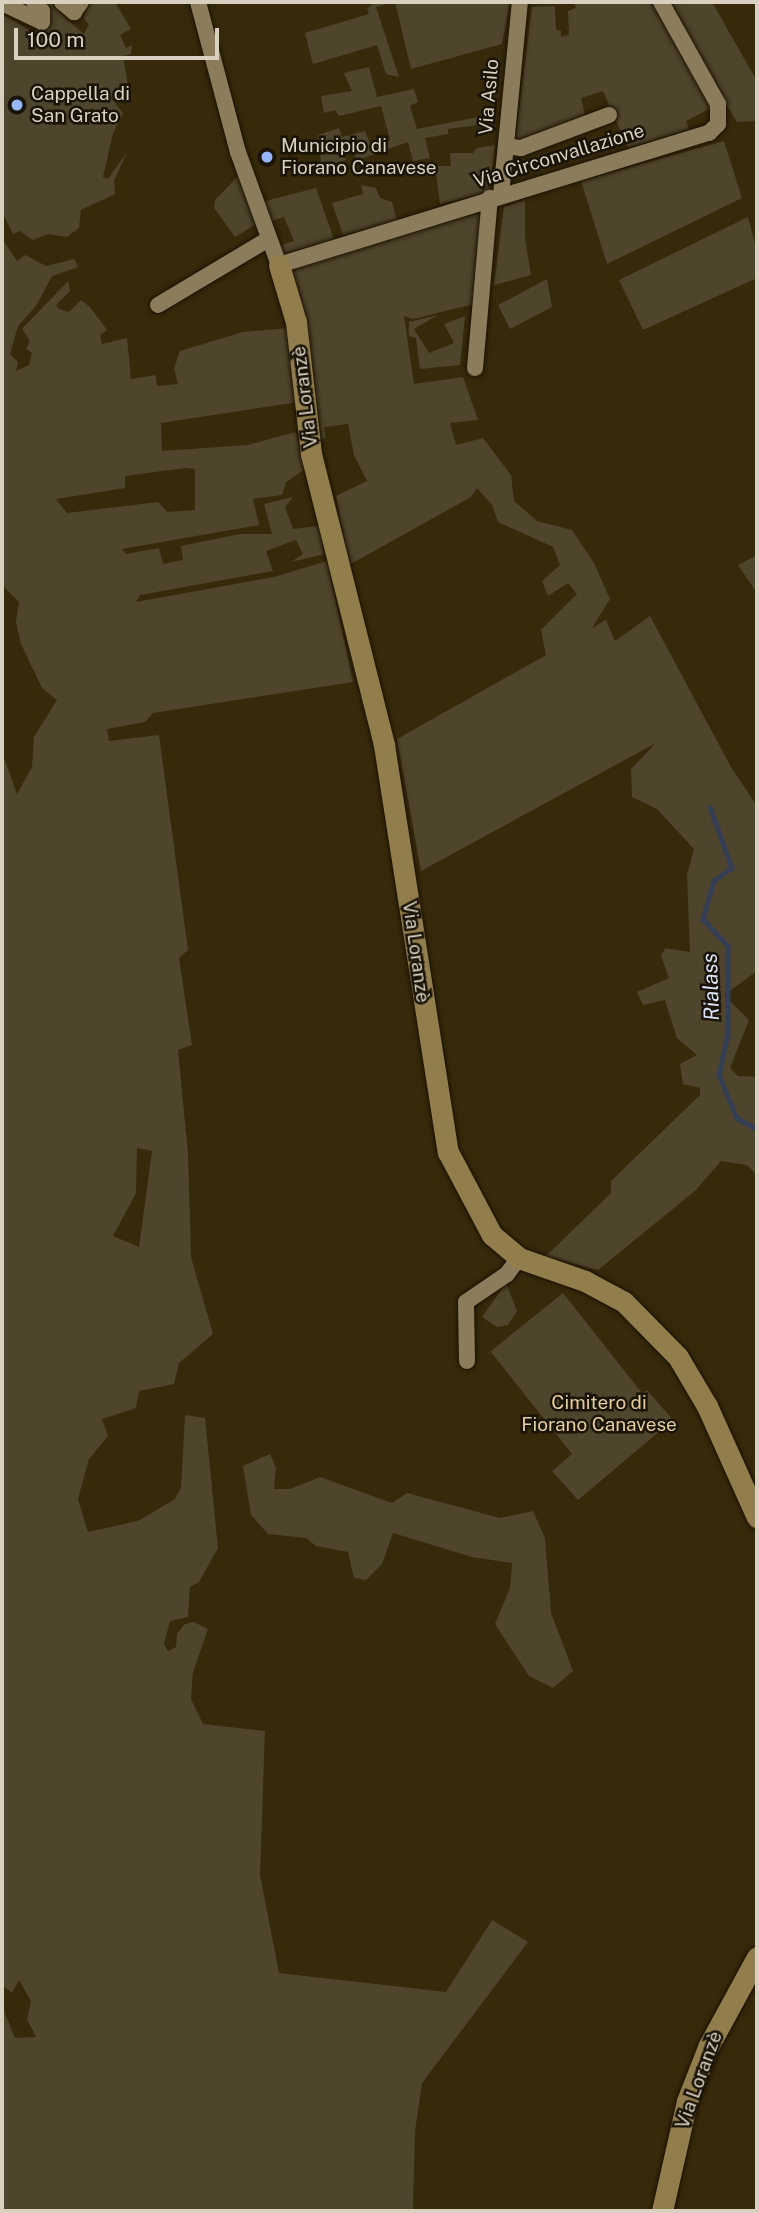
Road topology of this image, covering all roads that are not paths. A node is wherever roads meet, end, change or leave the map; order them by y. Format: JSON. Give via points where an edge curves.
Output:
{"nodes":[{"id":1,"x":34,"y":2,"type":"edge"},
{"id":2,"x":62,"y":2,"type":"edge"},
{"id":3,"x":81,"y":2,"type":"edge"},
{"id":4,"x":198,"y":2,"type":"edge"},
{"id":5,"x":520,"y":2,"type":"edge"},
{"id":6,"x":661,"y":2,"type":"edge"},
{"id":7,"x":2,"y":3,"type":"edge"},
{"id":8,"x":609,"y":115,"type":"dead end"},
{"id":9,"x":506,"y":146,"type":"junction"},
{"id":10,"x":495,"y":197,"type":"junction"},
{"id":11,"x":267,"y":240,"type":"junction"},
{"id":12,"x":279,"y":265,"type":"junction"},
{"id":13,"x":158,"y":305,"type":"dead end"},
{"id":14,"x":475,"y":368,"type":"dead end"},
{"id":15,"x":519,"y":1258,"type":"junction"},
{"id":16,"x":467,"y":1361,"type":"dead end"},
{"id":17,"x":757,"y":1517,"type":"edge"},
{"id":18,"x":757,"y":1957,"type":"edge"},
{"id":19,"x":662,"y":2211,"type":"edge"}],
"edges":[{"from":1,"to":7,"type":"street","via":[[42,11],[42,22]]},
{"from":2,"to":3,"type":"street","via":[[74,12]]},
{"from":4,"to":11,"type":"street"},
{"from":5,"to":9,"type":"street","name":"Via Asilo"},
{"from":6,"to":10,"type":"street","name":"Via Circonvallazione","via":[[718,104],[718,124],[709,133]]},
{"from":8,"to":9,"type":"street","via":[[521,148]]},
{"from":9,"to":10,"type":"street","name":"Via Asilo"},
{"from":10,"to":12,"type":"street","name":"Via Circonvallazione"},
{"from":10,"to":14,"type":"street","name":"Via Asilo"},
{"from":11,"to":12,"type":"street"},
{"from":11,"to":13,"type":"street"},
{"from":12,"to":15,"type":"street","name":"Via Loranzè","via":[[296,322],[311,454],[384,745],[448,1152],[486,1226]]},
{"from":15,"to":16,"type":"street","via":[[508,1274],[466,1302]]},
{"from":15,"to":17,"type":"street","name":"Via Loranzè","via":[[585,1281],[624,1302],[650,1325],[678,1357],[707,1406]]},
{"from":18,"to":19,"type":"street","name":"Via Loranzè","via":[[709,2045],[691,2090]]}]}
